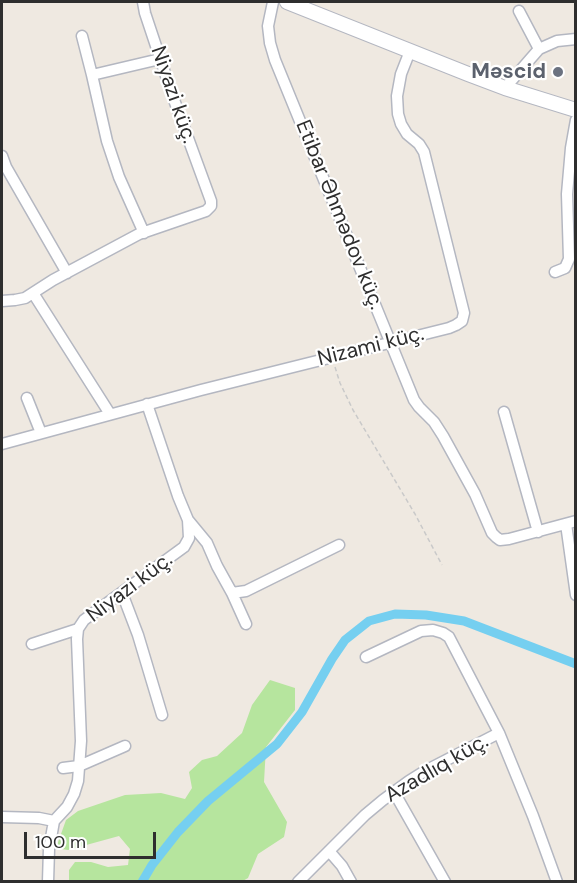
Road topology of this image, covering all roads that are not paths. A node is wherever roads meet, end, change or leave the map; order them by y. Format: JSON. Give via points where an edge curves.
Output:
{"nodes":[{"id":1,"x":142,"y":2,"type":"edge"},
{"id":2,"x":273,"y":2,"type":"edge"},
{"id":3,"x":287,"y":2,"type":"edge"},
{"id":4,"x":519,"y":11,"type":"dead end"},
{"id":5,"x":82,"y":36,"type":"dead end"},
{"id":6,"x":576,"y":39,"type":"edge"},
{"id":7,"x":539,"y":49,"type":"junction"},
{"id":8,"x":410,"y":51,"type":"junction"},
{"id":9,"x":160,"y":59,"type":"junction"},
{"id":10,"x":92,"y":75,"type":"junction"},
{"id":11,"x":505,"y":88,"type":"junction"},
{"id":12,"x":576,"y":110,"type":"edge"},
{"id":13,"x":576,"y":120,"type":"edge"},
{"id":14,"x":2,"y":156,"type":"edge"},
{"id":15,"x":144,"y":232,"type":"junction"},
{"id":16,"x":555,"y":272,"type":"dead end"},
{"id":17,"x":67,"y":273,"type":"junction"},
{"id":18,"x":33,"y":293,"type":"junction"},
{"id":19,"x":2,"y":301,"type":"edge"},
{"id":20,"x":391,"y":342,"type":"junction"},
{"id":21,"x":27,"y":398,"type":"dead end"},
{"id":22,"x":147,"y":405,"type":"junction"},
{"id":23,"x":504,"y":412,"type":"dead end"},
{"id":24,"x":110,"y":414,"type":"junction"},
{"id":25,"x":41,"y":433,"type":"junction"},
{"id":26,"x":2,"y":444,"type":"edge"},
{"id":27,"x":188,"y":520,"type":"junction"},
{"id":28,"x":571,"y":523,"type":"edge"},
{"id":29,"x":538,"y":532,"type":"junction"},
{"id":30,"x":339,"y":545,"type":"dead end"},
{"id":31,"x":122,"y":593,"type":"junction"},
{"id":32,"x":232,"y":593,"type":"junction"},
{"id":33,"x":576,"y":595,"type":"edge"},
{"id":34,"x":246,"y":624,"type":"dead end"},
{"id":35,"x":78,"y":628,"type":"junction"},
{"id":36,"x":32,"y":644,"type":"dead end"},
{"id":37,"x":366,"y":657,"type":"dead end"},
{"id":38,"x":162,"y":715,"type":"dead end"},
{"id":39,"x":499,"y":733,"type":"junction"},
{"id":40,"x":125,"y":746,"type":"dead end"},
{"id":41,"x":79,"y":766,"type":"junction"},
{"id":42,"x":63,"y":768,"type":"dead end"},
{"id":43,"x":394,"y":792,"type":"junction"},
{"id":44,"x":2,"y":816,"type":"edge"},
{"id":45,"x":54,"y":822,"type":"junction"},
{"id":46,"x":330,"y":851,"type":"junction"},
{"id":47,"x":48,"y":882,"type":"edge"},
{"id":48,"x":298,"y":882,"type":"edge"},
{"id":49,"x":351,"y":882,"type":"edge"},
{"id":50,"x":445,"y":882,"type":"edge"},
{"id":51,"x":556,"y":882,"type":"edge"}],
"edges":[{"from":1,"to":9,"type":"street","name":"Niyazi küç."},
{"from":2,"to":20,"type":"street","name":"Etibar Əhmədov küç.","via":[[268,26],[275,60]]},
{"from":3,"to":8,"type":"street"},
{"from":4,"to":7,"type":"street"},
{"from":5,"to":10,"type":"street"},
{"from":6,"to":7,"type":"street","via":[[557,41]]},
{"from":7,"to":11,"type":"street"},
{"from":8,"to":11,"type":"street"},
{"from":8,"to":20,"type":"street","name":"Nizami küç.","via":[[401,74],[398,114],[407,134],[424,152],[464,313],[456,325]]},
{"from":9,"to":10,"type":"street"},
{"from":9,"to":15,"type":"street","name":"Niyazi küç.","via":[[212,206]]},
{"from":10,"to":15,"type":"street","via":[[107,141]]},
{"from":11,"to":12,"type":"street"},
{"from":13,"to":16,"type":"street","via":[[567,194],[569,259],[565,268]]},
{"from":14,"to":17,"type":"street"},
{"from":15,"to":17,"type":"street","name":"Niyazi küç."},
{"from":17,"to":18,"type":"street","name":"Niyazi küç."},
{"from":18,"to":19,"type":"street","name":"Niyazi küç.","via":[[26,298]]},
{"from":18,"to":24,"type":"street"},
{"from":20,"to":22,"type":"street","name":"Nizami küç."},
{"from":20,"to":29,"type":"street","name":"Etibar Əhmədov küç.","via":[[414,400],[443,436],[492,532],[500,540]]},
{"from":21,"to":25,"type":"street"},
{"from":22,"to":24,"type":"street","name":"Nizami küç."},
{"from":22,"to":27,"type":"street"},
{"from":23,"to":29,"type":"street"},
{"from":24,"to":25,"type":"street","name":"Nizami küç."},
{"from":25,"to":26,"type":"street","name":"Nizami küç."},
{"from":27,"to":31,"type":"street","name":"Niyazi küç.","via":[[189,538],[184,546]]},
{"from":27,"to":32,"type":"street","via":[[207,543]]},
{"from":28,"to":29,"type":"street","name":"Etibar Əhmədov küç."},
{"from":28,"to":33,"type":"street"},
{"from":30,"to":32,"type":"street","via":[[246,591]]},
{"from":31,"to":35,"type":"street","name":"Niyazi küç."},
{"from":31,"to":38,"type":"street"},
{"from":32,"to":34,"type":"street"},
{"from":35,"to":36,"type":"street"},
{"from":35,"to":41,"type":"street","name":"Niyazi küç."},
{"from":37,"to":39,"type":"street","name":"Azadlıq küç.","via":[[421,631],[443,633],[449,637]]},
{"from":39,"to":43,"type":"street","name":"Azadlıq küç.","via":[[425,771]]},
{"from":39,"to":51,"type":"street","name":"Azadlıq küç."},
{"from":40,"to":41,"type":"street"},
{"from":41,"to":42,"type":"street"},
{"from":41,"to":45,"type":"street","name":"Niyazi küç.","via":[[74,794]]},
{"from":43,"to":46,"type":"street","name":"Azadlıq küç."},
{"from":43,"to":50,"type":"street"},
{"from":44,"to":45,"type":"street"},
{"from":45,"to":47,"type":"street","name":"Niyazi küç."},
{"from":46,"to":48,"type":"street","name":"Azadlıq küç."},
{"from":46,"to":49,"type":"street"}]}
